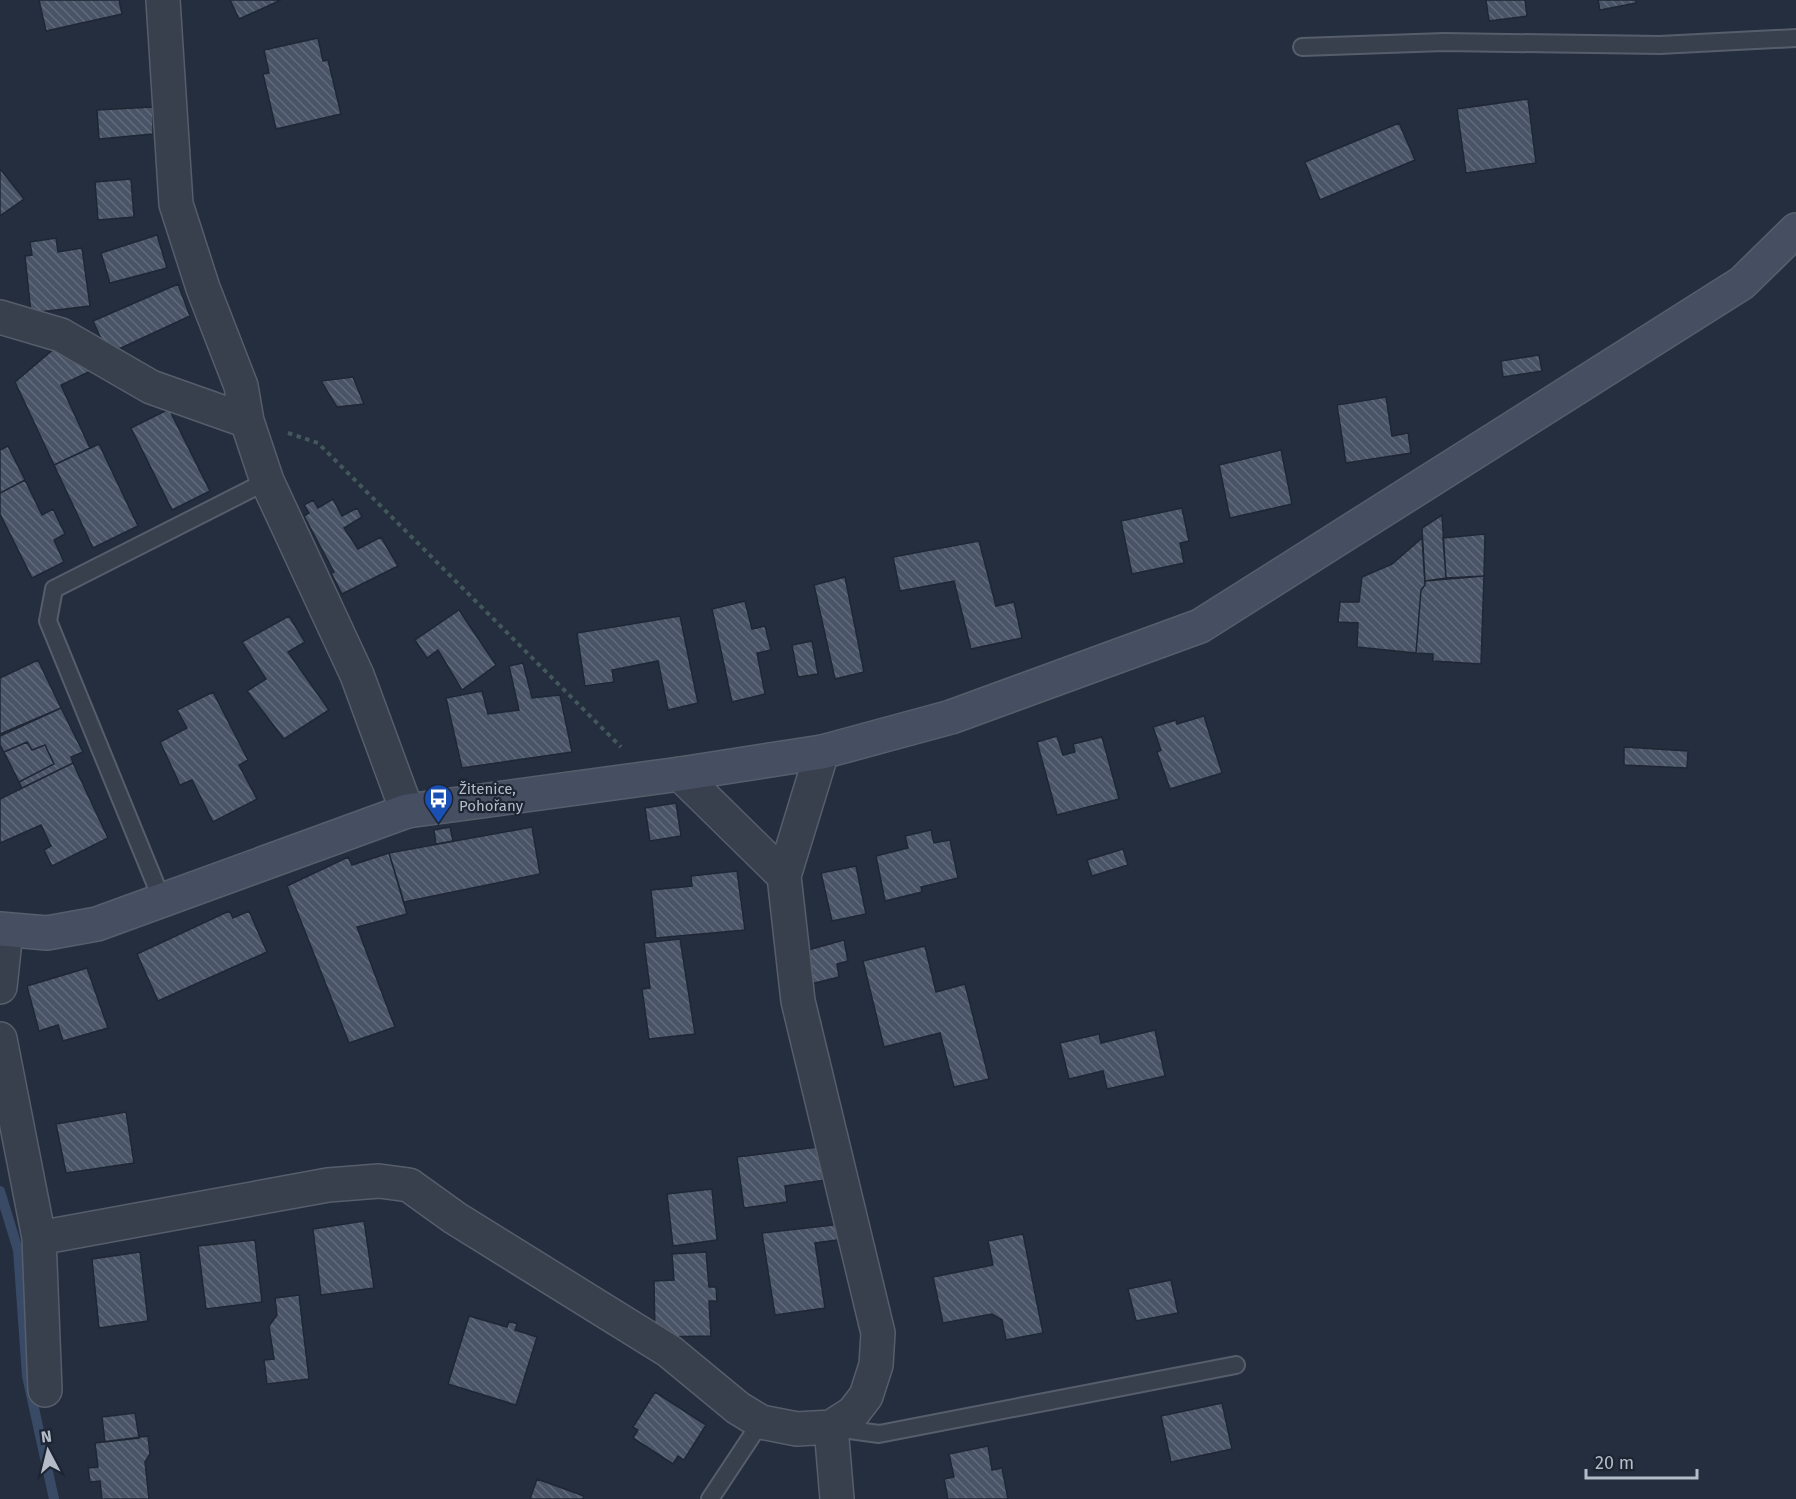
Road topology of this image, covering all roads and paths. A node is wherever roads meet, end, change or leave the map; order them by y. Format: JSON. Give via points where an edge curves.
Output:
{"nodes":[{"id":1,"x":163,"y":0,"type":"edge"},
{"id":2,"x":1796,"y":38,"type":"edge"},
{"id":3,"x":1302,"y":47,"type":"dead end"},
{"id":4,"x":1796,"y":230,"type":"edge"},
{"id":5,"x":0,"y":318,"type":"edge"},
{"id":6,"x":247,"y":421,"type":"junction"},
{"id":7,"x":267,"y":481,"type":"junction"},
{"id":8,"x":822,"y":752,"type":"junction"},
{"id":9,"x":666,"y":776,"type":"junction"},
{"id":10,"x":407,"y":811,"type":"junction"},
{"id":11,"x":784,"y":876,"type":"junction"},
{"id":12,"x":162,"y":900,"type":"junction"},
{"id":13,"x":3,"y":930,"type":"edge"},
{"id":14,"x":0,"y":987,"type":"edge"},
{"id":15,"x":0,"y":1039,"type":"edge"},
{"id":16,"x":39,"y":1238,"type":"junction"},
{"id":17,"x":1236,"y":1365,"type":"dead end"},
{"id":18,"x":45,"y":1390,"type":"dead end"},
{"id":19,"x":761,"y":1422,"type":"junction"},
{"id":20,"x":831,"y":1427,"type":"junction"},
{"id":21,"x":710,"y":1499,"type":"edge"},
{"id":22,"x":837,"y":1499,"type":"edge"}],
"edges":[{"from":1,"to":6,"type":"street","via":[[176,204],[241,386]]},
{"from":2,"to":3,"type":"lane","via":[[1660,45],[1444,42]]},
{"from":4,"to":8,"type":"street","via":[[1742,284],[1200,626],[951,717]]},
{"from":5,"to":6,"type":"street","via":[[61,335],[151,387]]},
{"from":6,"to":7,"type":"street"},
{"from":6,"to":9,"type":"path","via":[[318,443]]},
{"from":7,"to":10,"type":"street","via":[[357,675]]},
{"from":7,"to":12,"type":"lane","via":[[54,589],[48,621]]},
{"from":8,"to":9,"type":"street"},
{"from":8,"to":11,"type":"street"},
{"from":9,"to":10,"type":"street"},
{"from":9,"to":11,"type":"street"},
{"from":10,"to":12,"type":"street"},
{"from":11,"to":20,"type":"street","via":[[798,1000],[878,1333],[876,1365],[866,1396],[853,1413]]},
{"from":12,"to":13,"type":"street","via":[[97,924],[47,933]]},
{"from":13,"to":14,"type":"street"},
{"from":15,"to":16,"type":"street"},
{"from":16,"to":18,"type":"street"},
{"from":16,"to":19,"type":"street","via":[[328,1185],[379,1181],[409,1185],[455,1218],[669,1351]]},
{"from":17,"to":20,"type":"lane","via":[[879,1434]]},
{"from":19,"to":20,"type":"street","via":[[797,1429]]},
{"from":19,"to":21,"type":"lane"},
{"from":20,"to":22,"type":"street"}]}
